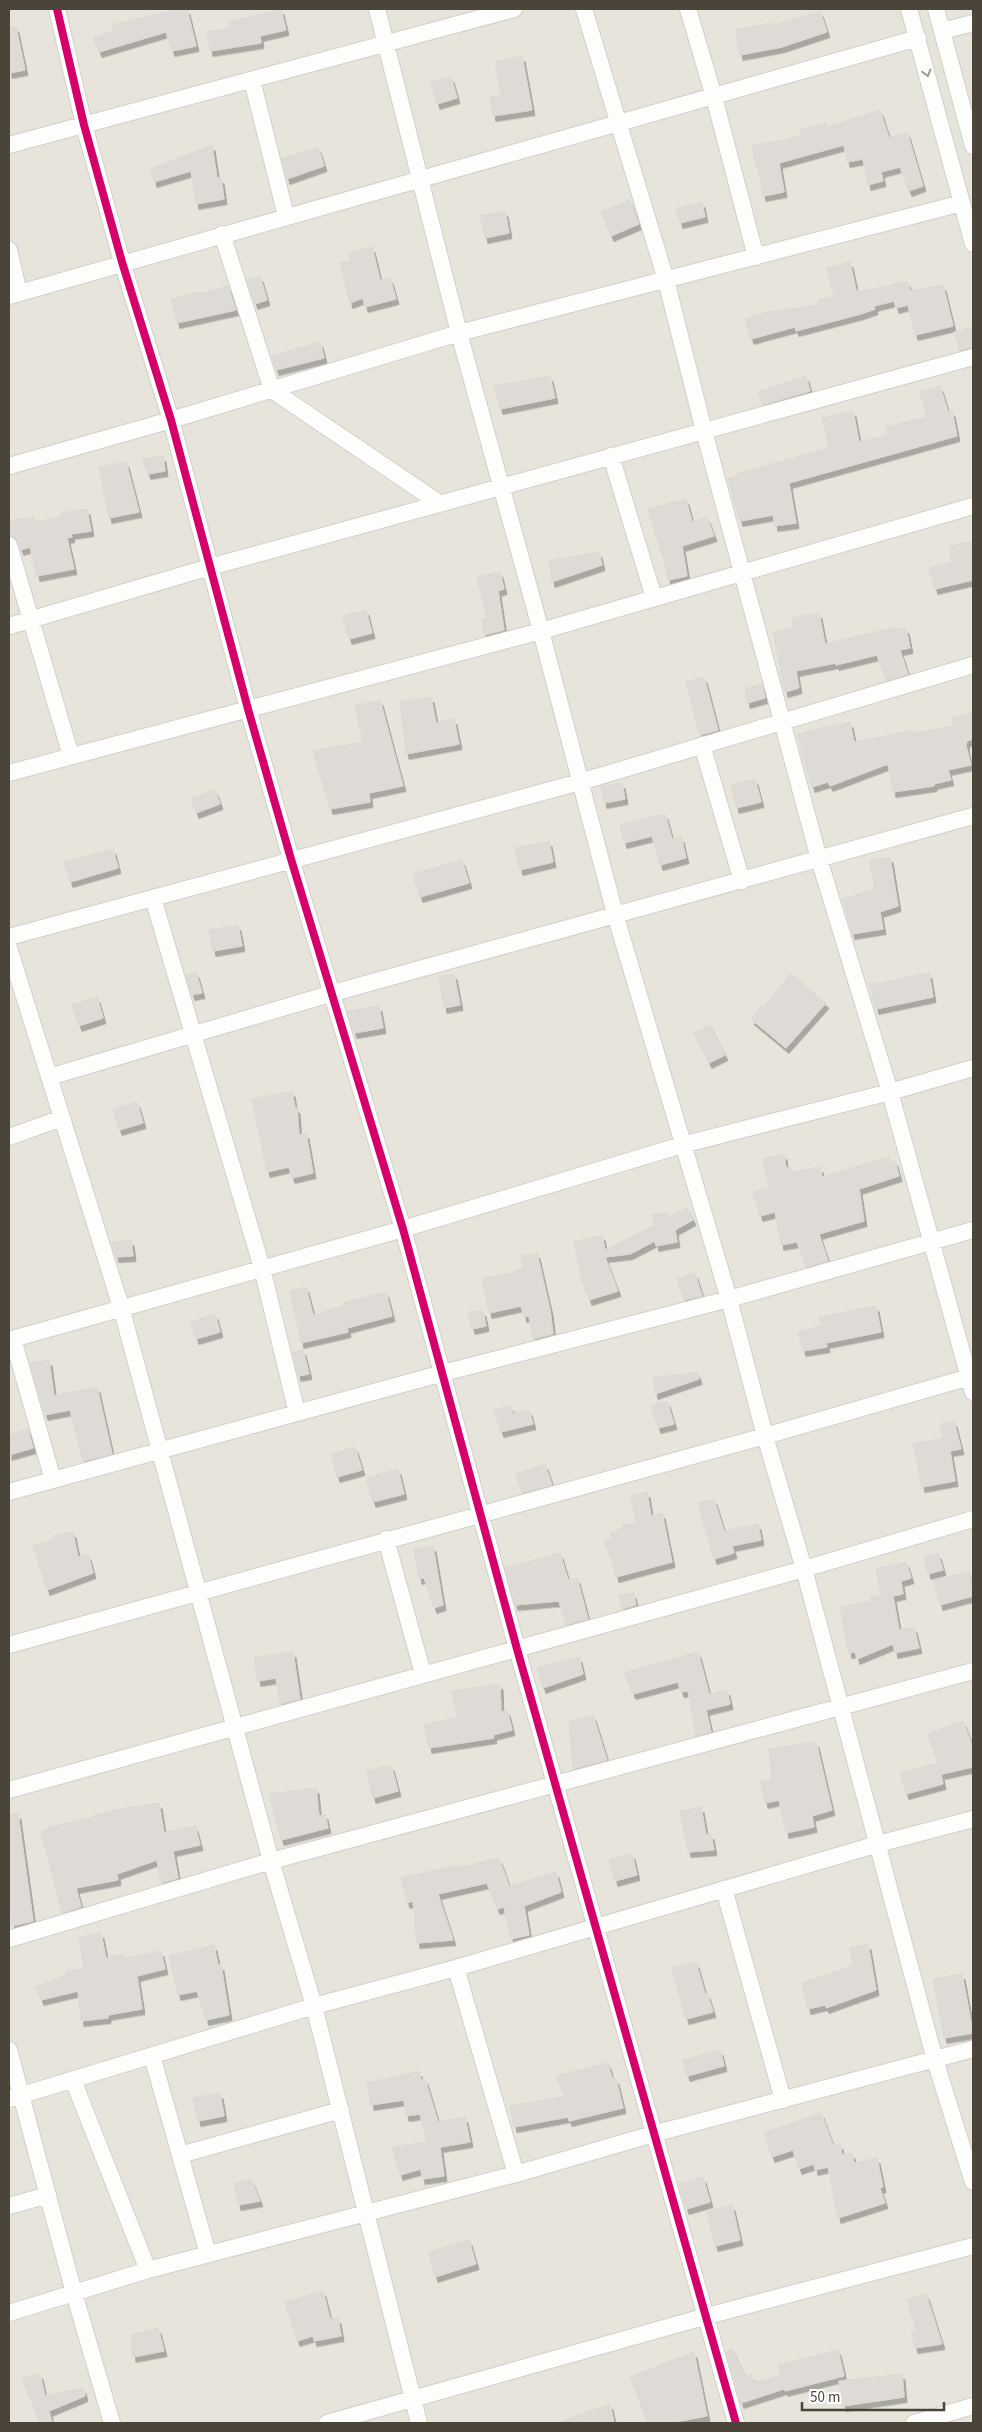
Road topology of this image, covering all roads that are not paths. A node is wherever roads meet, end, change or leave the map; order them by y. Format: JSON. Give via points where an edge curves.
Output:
{"nodes":[{"id":1,"x":57,"y":9,"type":"edge"},
{"id":2,"x":377,"y":9,"type":"edge"},
{"id":3,"x":514,"y":9,"type":"edge"},
{"id":4,"x":584,"y":9,"type":"edge"},
{"id":5,"x":688,"y":9,"type":"edge"},
{"id":6,"x":909,"y":9,"type":"edge"},
{"id":7,"x":936,"y":9,"type":"edge"},
{"id":8,"x":973,"y":23,"type":"edge"},
{"id":9,"x":942,"y":31,"type":"junction"},
{"id":10,"x":918,"y":38,"type":"junction"},
{"id":11,"x":387,"y":44,"type":"junction"},
{"id":12,"x":252,"y":80,"type":"junction"},
{"id":13,"x":714,"y":97,"type":"junction"},
{"id":14,"x":619,"y":124,"type":"junction"},
{"id":15,"x":84,"y":125,"type":"junction"},
{"id":16,"x":9,"y":145,"type":"edge"},
{"id":17,"x":973,"y":146,"type":"edge"},
{"id":18,"x":422,"y":180,"type":"junction"},
{"id":19,"x":962,"y":203,"type":"junction"},
{"id":20,"x":286,"y":216,"type":"junction"},
{"id":21,"x":222,"y":234,"type":"junction"},
{"id":22,"x":973,"y":244,"type":"edge"},
{"id":23,"x":9,"y":250,"type":"edge"},
{"id":24,"x":756,"y":257,"type":"junction"},
{"id":25,"x":122,"y":262,"type":"junction"},
{"id":26,"x":666,"y":280,"type":"junction"},
{"id":27,"x":14,"y":294,"type":"edge"},
{"id":28,"x":460,"y":333,"type":"junction"},
{"id":29,"x":973,"y":357,"type":"edge"},
{"id":30,"x":272,"y":390,"type":"junction"},
{"id":31,"x":171,"y":420,"type":"junction"},
{"id":32,"x":704,"y":431,"type":"junction"},
{"id":33,"x":611,"y":456,"type":"junction"},
{"id":34,"x":9,"y":466,"type":"edge"},
{"id":35,"x":501,"y":486,"type":"junction"},
{"id":36,"x":439,"y":503,"type":"junction"},
{"id":37,"x":973,"y":506,"type":"edge"},
{"id":38,"x":9,"y":545,"type":"edge"},
{"id":39,"x":210,"y":567,"type":"junction"},
{"id":40,"x":744,"y":572,"type":"junction"},
{"id":41,"x":654,"y":598,"type":"junction"},
{"id":42,"x":31,"y":620,"type":"junction"},
{"id":43,"x":9,"y":626,"type":"edge"},
{"id":44,"x":542,"y":631,"type":"junction"},
{"id":45,"x":973,"y":665,"type":"edge"},
{"id":46,"x":248,"y":710,"type":"junction"},
{"id":47,"x":783,"y":721,"type":"junction"},
{"id":48,"x":702,"y":745,"type":"junction"},
{"id":49,"x":71,"y":756,"type":"junction"},
{"id":50,"x":9,"y":773,"type":"edge"},
{"id":51,"x":580,"y":782,"type":"junction"},
{"id":52,"x":973,"y":816,"type":"edge"},
{"id":53,"x":291,"y":859,"type":"junction"},
{"id":54,"x":819,"y":859,"type":"junction"},
{"id":55,"x":742,"y":881,"type":"junction"},
{"id":56,"x":153,"y":898,"type":"junction"},
{"id":57,"x":615,"y":914,"type":"junction"},
{"id":58,"x":9,"y":937,"type":"edge"},
{"id":59,"x":9,"y":948,"type":"edge"},
{"id":60,"x":333,"y":994,"type":"junction"},
{"id":61,"x":192,"y":1034,"type":"junction"},
{"id":62,"x":973,"y":1068,"type":"edge"},
{"id":63,"x":49,"y":1077,"type":"junction"},
{"id":64,"x":890,"y":1092,"type":"junction"},
{"id":65,"x":62,"y":1118,"type":"junction"},
{"id":66,"x":9,"y":1137,"type":"edge"},
{"id":67,"x":682,"y":1145,"type":"junction"},
{"id":68,"x":402,"y":1229,"type":"junction"},
{"id":69,"x":973,"y":1230,"type":"edge"},
{"id":70,"x":932,"y":1241,"type":"junction"},
{"id":71,"x":262,"y":1268,"type":"junction"},
{"id":72,"x":729,"y":1299,"type":"junction"},
{"id":73,"x":121,"y":1307,"type":"junction"},
{"id":74,"x":11,"y":1339,"type":"edge"},
{"id":75,"x":443,"y":1373,"type":"junction"},
{"id":76,"x":972,"y":1381,"type":"edge"},
{"id":77,"x":297,"y":1413,"type":"junction"},
{"id":78,"x":765,"y":1436,"type":"junction"},
{"id":79,"x":159,"y":1451,"type":"junction"},
{"id":80,"x":53,"y":1480,"type":"junction"},
{"id":81,"x":9,"y":1492,"type":"edge"},
{"id":82,"x":481,"y":1513,"type":"junction"},
{"id":83,"x":973,"y":1519,"type":"edge"},
{"id":84,"x":386,"y":1539,"type":"junction"},
{"id":85,"x":804,"y":1569,"type":"junction"},
{"id":86,"x":199,"y":1592,"type":"junction"},
{"id":87,"x":9,"y":1645,"type":"edge"},
{"id":88,"x":516,"y":1648,"type":"junction"},
{"id":89,"x":973,"y":1671,"type":"edge"},
{"id":90,"x":423,"y":1674,"type":"junction"},
{"id":91,"x":842,"y":1708,"type":"junction"},
{"id":92,"x":235,"y":1726,"type":"junction"},
{"id":93,"x":556,"y":1786,"type":"junction"},
{"id":94,"x":9,"y":1790,"type":"edge"},
{"id":95,"x":973,"y":1819,"type":"edge"},
{"id":96,"x":878,"y":1844,"type":"junction"},
{"id":97,"x":271,"y":1861,"type":"junction"},
{"id":98,"x":724,"y":1889,"type":"junction"},
{"id":99,"x":595,"y":1927,"type":"junction"},
{"id":100,"x":9,"y":1939,"type":"edge"},
{"id":101,"x":456,"y":1968,"type":"junction"},
{"id":102,"x":314,"y":2006,"type":"junction"},
{"id":103,"x":973,"y":2049,"type":"edge"},
{"id":104,"x":9,"y":2050,"type":"edge"},
{"id":105,"x":152,"y":2056,"type":"junction"},
{"id":106,"x":936,"y":2060,"type":"junction"},
{"id":107,"x":73,"y":2080,"type":"junction"},
{"id":108,"x":15,"y":2097,"type":"edge"},
{"id":109,"x":783,"y":2100,"type":"junction"},
{"id":110,"x":341,"y":2110,"type":"junction"},
{"id":111,"x":653,"y":2134,"type":"junction"},
{"id":112,"x":180,"y":2156,"type":"junction"},
{"id":113,"x":516,"y":2174,"type":"junction"},
{"id":114,"x":973,"y":2182,"type":"edge"},
{"id":115,"x":48,"y":2195,"type":"junction"},
{"id":116,"x":9,"y":2206,"type":"edge"},
{"id":117,"x":367,"y":2212,"type":"junction"},
{"id":118,"x":973,"y":2246,"type":"edge"},
{"id":119,"x":208,"y":2254,"type":"junction"},
{"id":120,"x":148,"y":2270,"type":"junction"},
{"id":121,"x":74,"y":2294,"type":"junction"},
{"id":122,"x":9,"y":2313,"type":"edge"},
{"id":123,"x":707,"y":2316,"type":"junction"},
{"id":124,"x":413,"y":2399,"type":"junction"},
{"id":125,"x":973,"y":2406,"type":"edge"},
{"id":126,"x":112,"y":2423,"type":"edge"},
{"id":127,"x":327,"y":2423,"type":"edge"},
{"id":128,"x":419,"y":2423,"type":"edge"},
{"id":129,"x":736,"y":2423,"type":"edge"},
{"id":130,"x":914,"y":2423,"type":"edge"}],
"edges":[{"from":1,"to":15,"type":"street"},
{"from":2,"to":11,"type":"street"},
{"from":3,"to":11,"type":"street"},
{"from":4,"to":14,"type":"street"},
{"from":5,"to":13,"type":"street"},
{"from":6,"to":10,"type":"street"},
{"from":7,"to":9,"type":"street"},
{"from":8,"to":9,"type":"street"},
{"from":9,"to":17,"type":"street"},
{"from":10,"to":13,"type":"street"},
{"from":10,"to":19,"type":"street","one_way":true},
{"from":11,"to":12,"type":"street"},
{"from":11,"to":18,"type":"street"},
{"from":12,"to":15,"type":"street"},
{"from":12,"to":20,"type":"street"},
{"from":13,"to":14,"type":"street"},
{"from":13,"to":24,"type":"street"},
{"from":14,"to":18,"type":"street"},
{"from":14,"to":26,"type":"street"},
{"from":15,"to":16,"type":"street"},
{"from":15,"to":25,"type":"street"},
{"from":18,"to":20,"type":"street"},
{"from":18,"to":28,"type":"street"},
{"from":19,"to":22,"type":"street"},
{"from":19,"to":24,"type":"street"},
{"from":20,"to":21,"type":"street"},
{"from":21,"to":25,"type":"street"},
{"from":21,"to":30,"type":"street"},
{"from":23,"to":27,"type":"street"},
{"from":24,"to":26,"type":"street"},
{"from":25,"to":27,"type":"street"},
{"from":25,"to":31,"type":"street"},
{"from":26,"to":28,"type":"street"},
{"from":26,"to":32,"type":"street"},
{"from":28,"to":30,"type":"street"},
{"from":28,"to":35,"type":"street"},
{"from":29,"to":32,"type":"street"},
{"from":30,"to":31,"type":"street"},
{"from":30,"to":36,"type":"street"},
{"from":31,"to":34,"type":"street"},
{"from":31,"to":39,"type":"street"},
{"from":32,"to":33,"type":"street"},
{"from":32,"to":40,"type":"street"},
{"from":33,"to":35,"type":"street"},
{"from":33,"to":41,"type":"street"},
{"from":35,"to":36,"type":"street"},
{"from":35,"to":44,"type":"street"},
{"from":36,"to":39,"type":"street"},
{"from":37,"to":40,"type":"street"},
{"from":38,"to":42,"type":"street"},
{"from":39,"to":42,"type":"street"},
{"from":39,"to":46,"type":"street"},
{"from":40,"to":41,"type":"street"},
{"from":40,"to":47,"type":"street"},
{"from":41,"to":44,"type":"street"},
{"from":42,"to":43,"type":"street"},
{"from":42,"to":49,"type":"street"},
{"from":44,"to":46,"type":"street"},
{"from":44,"to":51,"type":"street"},
{"from":45,"to":47,"type":"street"},
{"from":46,"to":49,"type":"street"},
{"from":46,"to":53,"type":"street"},
{"from":47,"to":48,"type":"street"},
{"from":47,"to":54,"type":"street"},
{"from":48,"to":51,"type":"street"},
{"from":48,"to":55,"type":"street"},
{"from":49,"to":50,"type":"street"},
{"from":51,"to":53,"type":"street"},
{"from":51,"to":57,"type":"street"},
{"from":52,"to":54,"type":"street"},
{"from":53,"to":56,"type":"street"},
{"from":53,"to":60,"type":"street"},
{"from":54,"to":55,"type":"street"},
{"from":54,"to":64,"type":"street"},
{"from":55,"to":57,"type":"street"},
{"from":56,"to":58,"type":"street"},
{"from":56,"to":61,"type":"street"},
{"from":57,"to":60,"type":"street"},
{"from":57,"to":67,"type":"street"},
{"from":59,"to":63,"type":"street"},
{"from":60,"to":61,"type":"street"},
{"from":60,"to":68,"type":"street"},
{"from":61,"to":63,"type":"street"},
{"from":61,"to":71,"type":"street"},
{"from":62,"to":64,"type":"street"},
{"from":63,"to":65,"type":"street"},
{"from":64,"to":67,"type":"street"},
{"from":64,"to":70,"type":"street"},
{"from":65,"to":66,"type":"street"},
{"from":65,"to":73,"type":"street"},
{"from":67,"to":68,"type":"street"},
{"from":67,"to":72,"type":"street"},
{"from":68,"to":71,"type":"street"},
{"from":68,"to":75,"type":"street"},
{"from":69,"to":70,"type":"street"},
{"from":70,"to":72,"type":"street"},
{"from":70,"to":76,"type":"street"},
{"from":71,"to":73,"type":"street"},
{"from":71,"to":77,"type":"street"},
{"from":72,"to":75,"type":"street"},
{"from":72,"to":78,"type":"street"},
{"from":73,"to":74,"type":"street"},
{"from":73,"to":79,"type":"street"},
{"from":74,"to":80,"type":"street"},
{"from":75,"to":77,"type":"street"},
{"from":75,"to":82,"type":"street"},
{"from":76,"to":78,"type":"street"},
{"from":77,"to":79,"type":"street"},
{"from":78,"to":82,"type":"street"},
{"from":78,"to":85,"type":"street"},
{"from":79,"to":80,"type":"street"},
{"from":79,"to":86,"type":"street"},
{"from":80,"to":81,"type":"street"},
{"from":82,"to":84,"type":"street"},
{"from":82,"to":88,"type":"street"},
{"from":83,"to":85,"type":"street"},
{"from":84,"to":86,"type":"street"},
{"from":84,"to":90,"type":"street"},
{"from":85,"to":88,"type":"street"},
{"from":85,"to":91,"type":"street"},
{"from":86,"to":87,"type":"street"},
{"from":86,"to":92,"type":"street"},
{"from":88,"to":90,"type":"street"},
{"from":88,"to":93,"type":"street"},
{"from":89,"to":91,"type":"street"},
{"from":90,"to":92,"type":"street"},
{"from":91,"to":93,"type":"street"},
{"from":91,"to":96,"type":"street"},
{"from":92,"to":94,"type":"street"},
{"from":92,"to":97,"type":"street"},
{"from":93,"to":97,"type":"street"},
{"from":93,"to":99,"type":"street"},
{"from":95,"to":96,"type":"street"},
{"from":96,"to":98,"type":"street"},
{"from":96,"to":106,"type":"street"},
{"from":97,"to":100,"type":"street"},
{"from":97,"to":102,"type":"street"},
{"from":98,"to":99,"type":"street"},
{"from":98,"to":109,"type":"street"},
{"from":99,"to":101,"type":"street"},
{"from":99,"to":111,"type":"street"},
{"from":101,"to":102,"type":"street"},
{"from":101,"to":113,"type":"street"},
{"from":102,"to":105,"type":"street"},
{"from":102,"to":110,"type":"street"},
{"from":103,"to":106,"type":"street"},
{"from":104,"to":108,"type":"street"},
{"from":105,"to":107,"type":"street"},
{"from":105,"to":112,"type":"street"},
{"from":106,"to":109,"type":"street"},
{"from":106,"to":114,"type":"street"},
{"from":107,"to":108,"type":"street"},
{"from":107,"to":120,"type":"street"},
{"from":108,"to":115,"type":"street"},
{"from":109,"to":111,"type":"street"},
{"from":110,"to":112,"type":"street"},
{"from":110,"to":117,"type":"street"},
{"from":111,"to":113,"type":"street"},
{"from":111,"to":123,"type":"street"},
{"from":112,"to":119,"type":"street"},
{"from":113,"to":117,"type":"street"},
{"from":115,"to":116,"type":"street"},
{"from":115,"to":121,"type":"street"},
{"from":117,"to":119,"type":"street"},
{"from":117,"to":124,"type":"street"},
{"from":118,"to":123,"type":"street"},
{"from":119,"to":120,"type":"street"},
{"from":120,"to":121,"type":"street"},
{"from":121,"to":122,"type":"street"},
{"from":121,"to":126,"type":"street"},
{"from":123,"to":124,"type":"street"},
{"from":123,"to":129,"type":"street"},
{"from":124,"to":127,"type":"street"},
{"from":124,"to":128,"type":"street"},
{"from":125,"to":130,"type":"street"}]}
